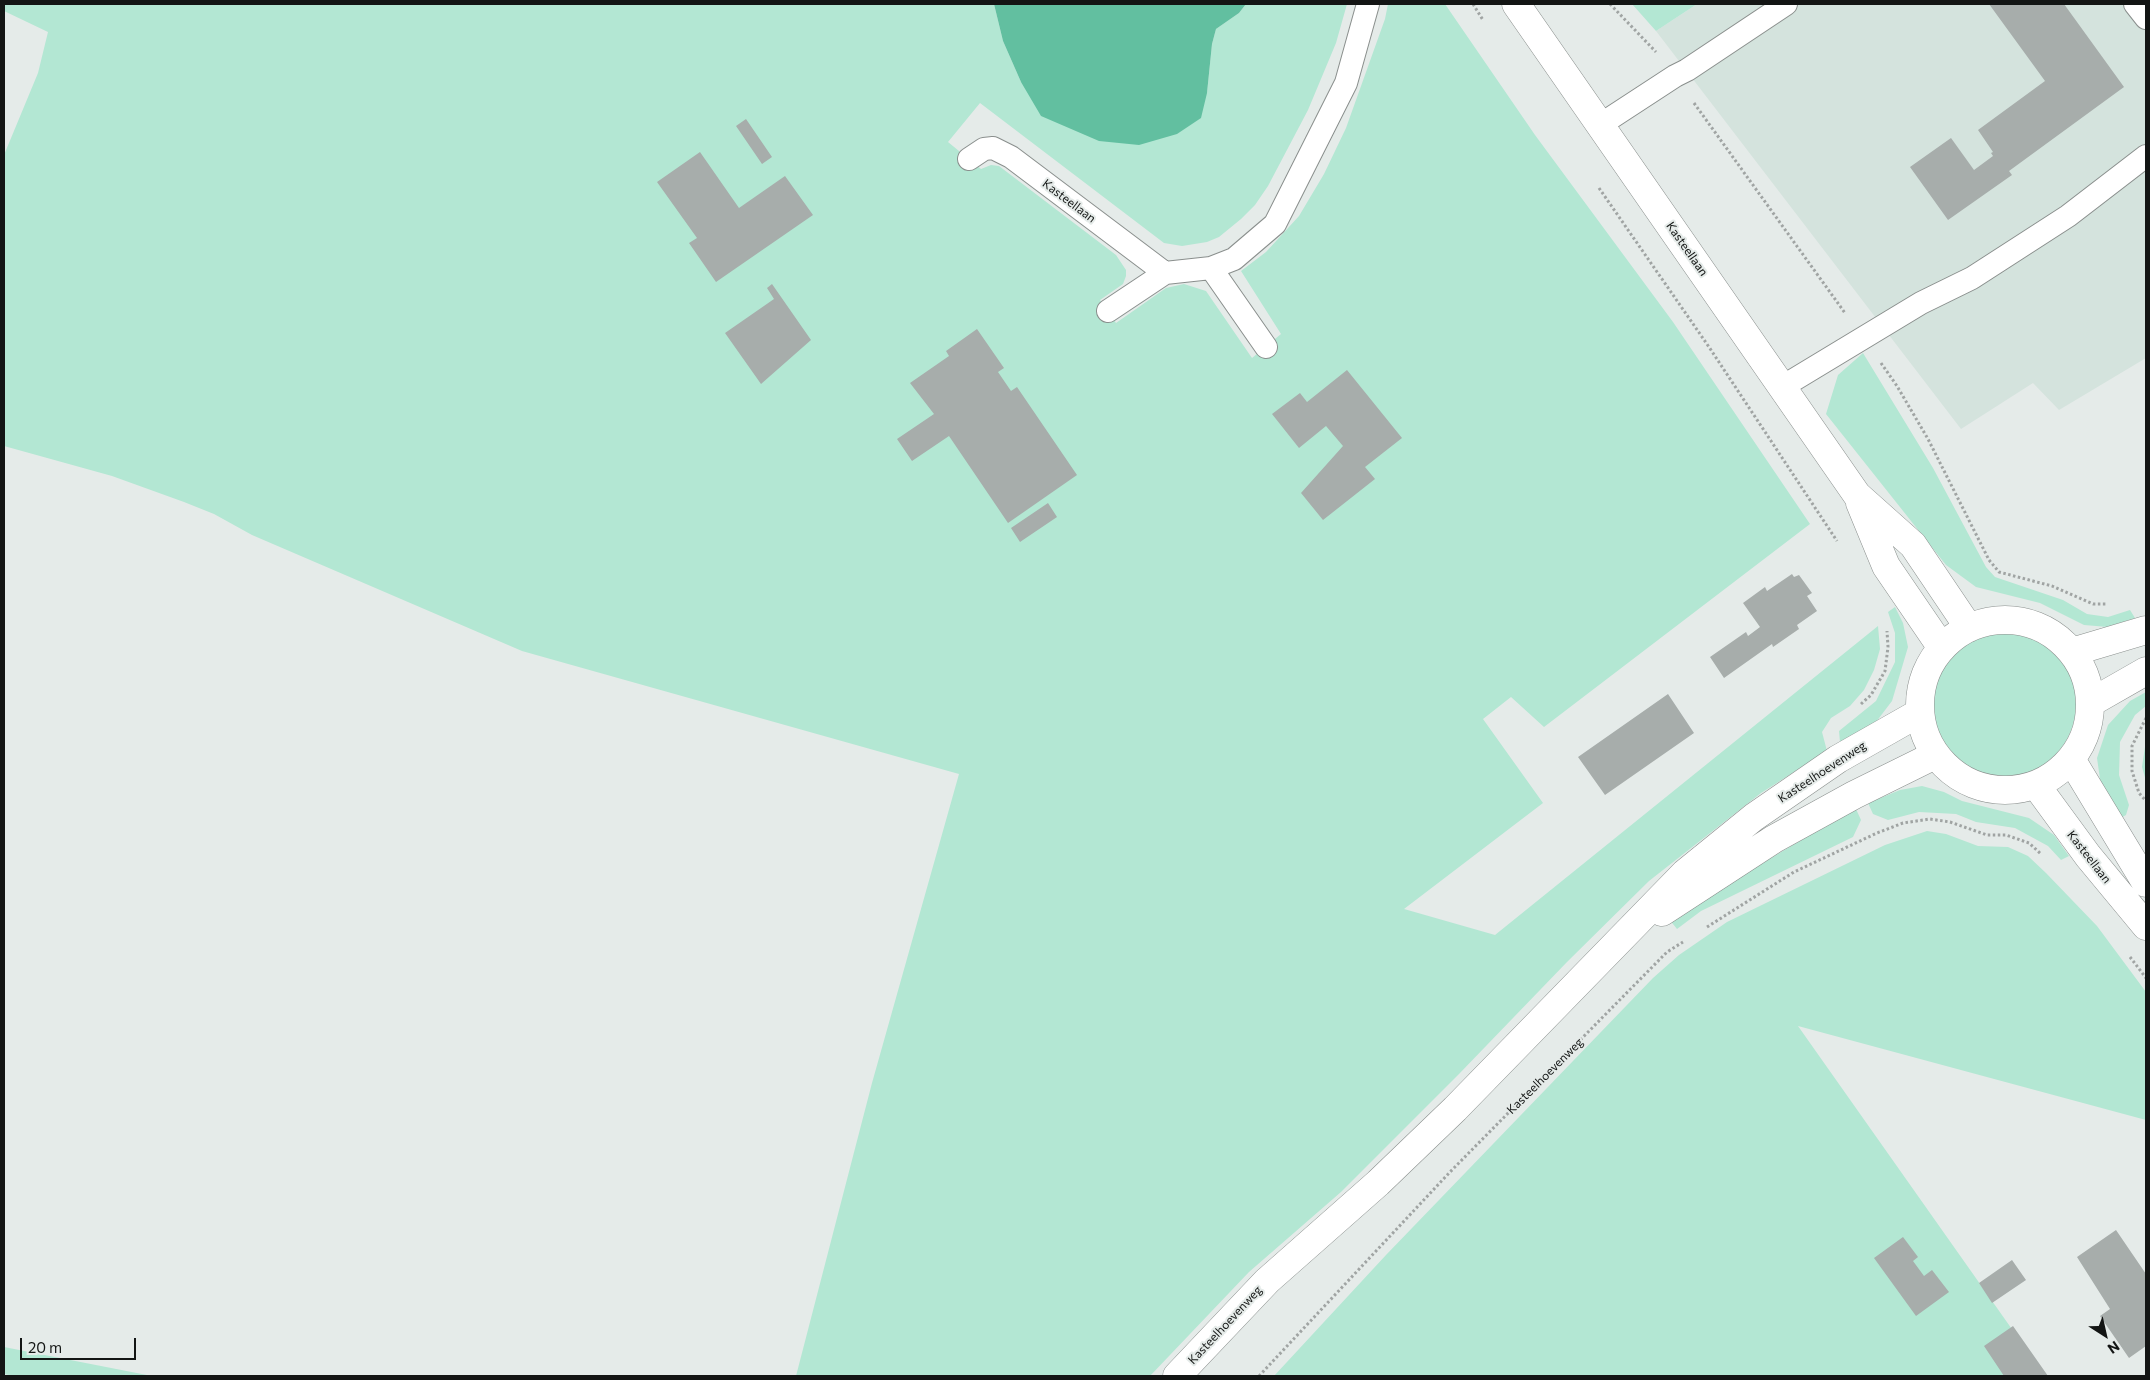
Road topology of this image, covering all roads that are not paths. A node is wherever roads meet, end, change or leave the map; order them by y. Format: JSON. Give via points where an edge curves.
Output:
{"nodes":[{"id":1,"x":1368,"y":4,"type":"edge"},
{"id":2,"x":1516,"y":4,"type":"edge"},
{"id":3,"x":1786,"y":4,"type":"edge"},
{"id":4,"x":2134,"y":4,"type":"edge"},
{"id":5,"x":2146,"y":18,"type":"edge"},
{"id":6,"x":1600,"y":125,"type":"junction"},
{"id":7,"x":2146,"y":156,"type":"edge"},
{"id":8,"x":969,"y":159,"type":"dead end"},
{"id":9,"x":1211,"y":268,"type":"junction"},
{"id":10,"x":1165,"y":273,"type":"junction"},
{"id":11,"x":1108,"y":311,"type":"dead end"},
{"id":12,"x":1266,"y":347,"type":"dead end"},
{"id":13,"x":1782,"y":387,"type":"junction"},
{"id":14,"x":1857,"y":495,"type":"junction"},
{"id":15,"x":1969,"y":628,"type":"junction"},
{"id":16,"x":2146,"y":630,"type":"edge"},
{"id":17,"x":1942,"y":648,"type":"junction"},
{"id":18,"x":2072,"y":652,"type":"junction"},
{"id":19,"x":2146,"y":671,"type":"edge"},
{"id":20,"x":2090,"y":703,"type":"junction"},
{"id":21,"x":1920,"y":712,"type":"junction"},
{"id":22,"x":1935,"y":755,"type":"junction"},
{"id":23,"x":2071,"y":759,"type":"junction"},
{"id":24,"x":2036,"y":785,"type":"junction"},
{"id":25,"x":2146,"y":883,"type":"edge"},
{"id":26,"x":2146,"y":926,"type":"edge"},
{"id":27,"x":1619,"y":940,"type":"junction"},
{"id":28,"x":1177,"y":1376,"type":"edge"}],
"edges":[{"from":1,"to":9,"type":"lane","via":[[1346,83],[1275,224],[1234,258]]},
{"from":2,"to":6,"type":"street","name":"Kasteellaan"},
{"from":3,"to":6,"type":"lane"},
{"from":4,"to":5,"type":"lane"},
{"from":6,"to":13,"type":"street","name":"Kasteellaan"},
{"from":7,"to":13,"type":"lane","via":[[2068,216],[1972,278],[1921,303]]},
{"from":8,"to":10,"type":"lane","name":"Kasteellaan","via":[[984,149],[993,148],[1011,156]]},
{"from":9,"to":10,"type":"lane"},
{"from":9,"to":12,"type":"lane"},
{"from":10,"to":11,"type":"lane"},
{"from":13,"to":14,"type":"street","name":"Kasteellaan"},
{"from":14,"to":15,"type":"street","name":"Kasteellaan","via":[[1913,546]]},
{"from":14,"to":17,"type":"street","name":"Kasteellaan","via":[[1886,566]]},
{"from":15,"to":17,"type":"street"},
{"from":15,"to":18,"type":"street","via":[[1987,622],[2024,622],[2059,639]]},
{"from":16,"to":18,"type":"street"},
{"from":17,"to":21,"type":"street","via":[[1924,678]]},
{"from":18,"to":20,"type":"street","via":[[2088,685]]},
{"from":19,"to":20,"type":"street"},
{"from":20,"to":23,"type":"street","via":[[2082,742]]},
{"from":21,"to":22,"type":"street","via":[[1922,728]]},
{"from":21,"to":27,"type":"street","name":"Kasteelhoevenweg","via":[[1838,759],[1754,817],[1685,873]]},
{"from":22,"to":24,"type":"street","via":[[1958,777],[1988,789],[2020,790]]},
{"from":22,"to":27,"type":"street","name":"Kasteelhoevenweg","via":[[1774,840]]},
{"from":23,"to":24,"type":"street","via":[[2055,775]]},
{"from":23,"to":25,"type":"street"},
{"from":24,"to":26,"type":"street","name":"Kasteellaan","via":[[2088,856]]},
{"from":27,"to":28,"type":"street","name":"Kasteelhoevenweg","via":[[1454,1109],[1378,1183],[1267,1281]]}]}
